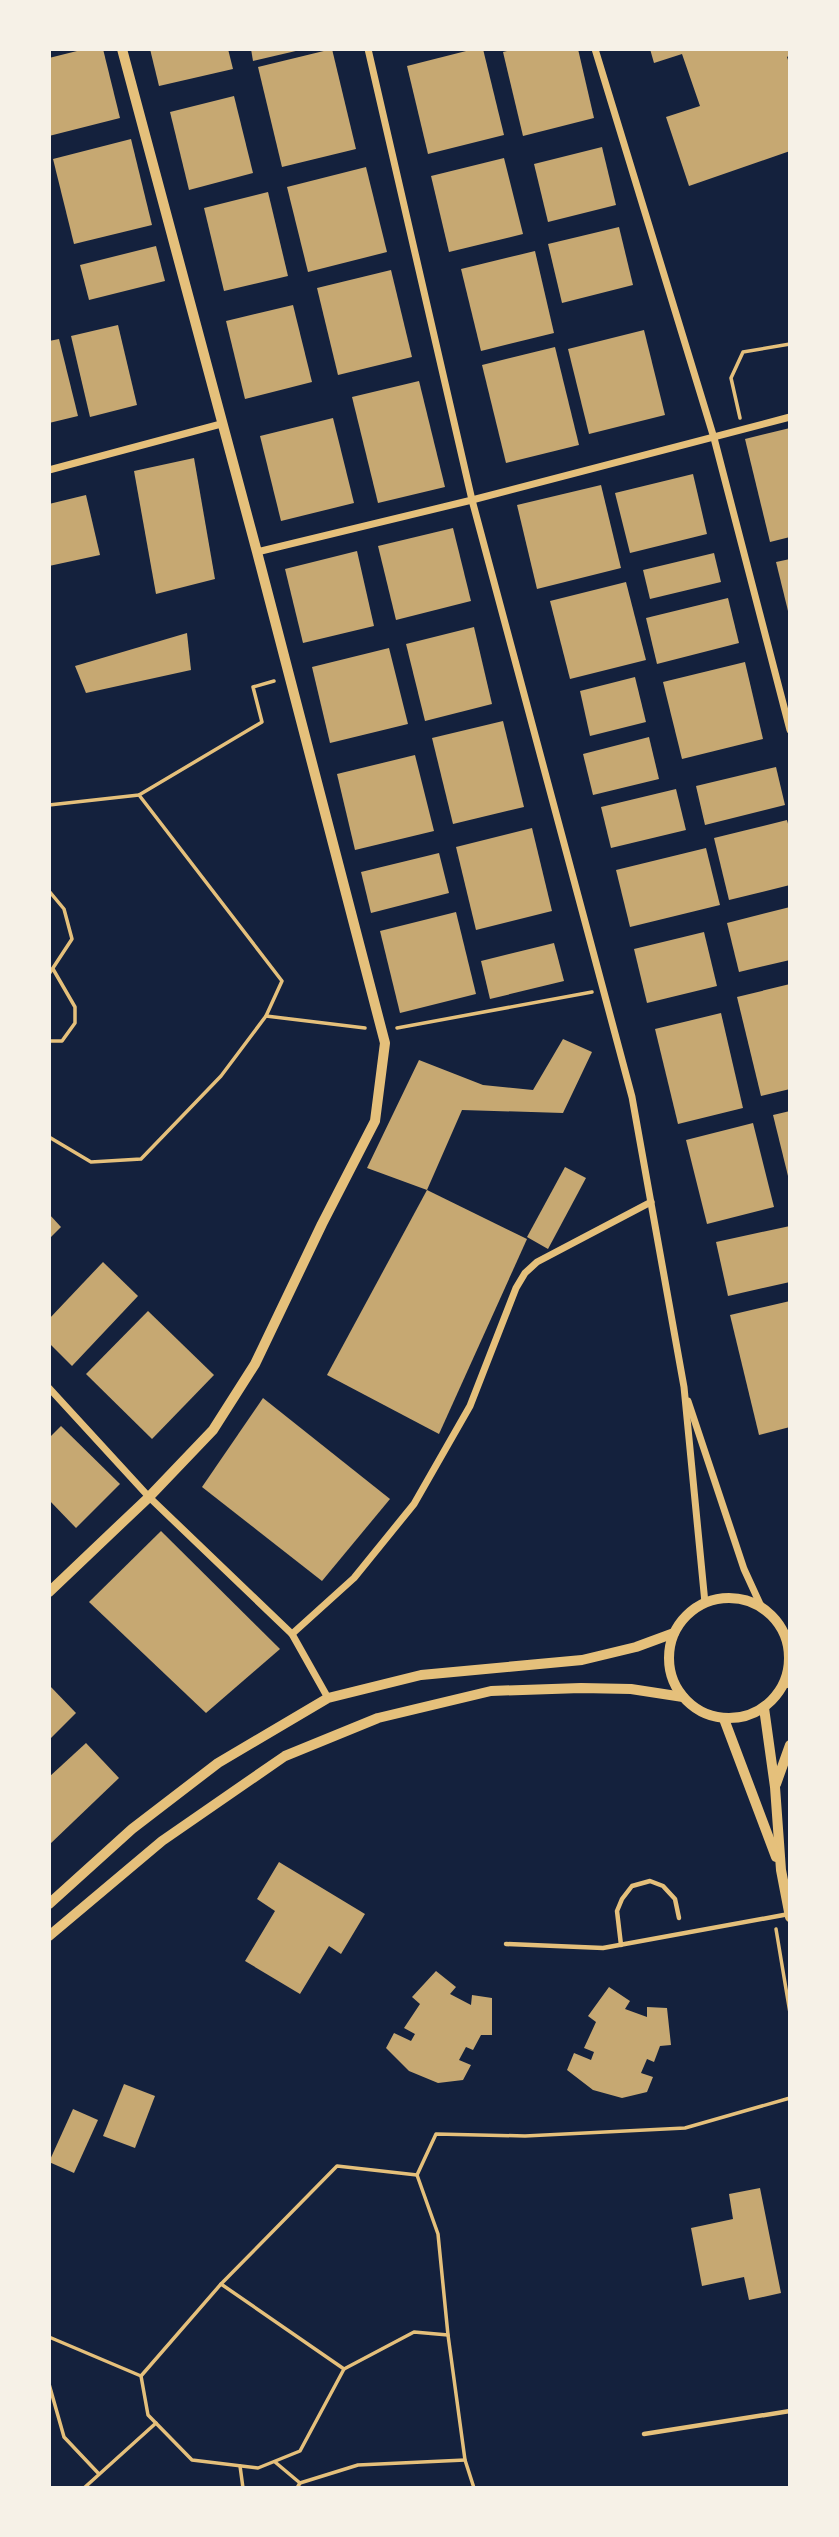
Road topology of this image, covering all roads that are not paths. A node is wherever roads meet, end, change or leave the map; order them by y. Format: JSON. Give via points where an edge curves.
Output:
{"nodes":[{"id":1,"x":122,"y":49,"type":"edge"},
{"id":2,"x":368,"y":49,"type":"edge"},
{"id":3,"x":594,"y":49,"type":"edge"},
{"id":4,"x":790,"y":418,"type":"edge"},
{"id":5,"x":221,"y":424,"type":"junction"},
{"id":6,"x":714,"y":438,"type":"junction"},
{"id":7,"x":49,"y":470,"type":"edge"},
{"id":8,"x":472,"y":500,"type":"junction"},
{"id":9,"x":257,"y":552,"type":"junction"},
{"id":10,"x":790,"y":730,"type":"edge"},
{"id":11,"x":651,"y":1202,"type":"junction"},
{"id":12,"x":684,"y":1387,"type":"junction"},
{"id":13,"x":49,"y":1388,"type":"edge"},
{"id":14,"x":149,"y":1497,"type":"junction"},
{"id":15,"x":49,"y":1592,"type":"edge"},
{"id":16,"x":705,"y":1602,"type":"junction"},
{"id":17,"x":761,"y":1606,"type":"junction"},
{"id":18,"x":674,"y":1633,"type":"junction"},
{"id":19,"x":292,"y":1634,"type":"junction"},
{"id":20,"x":787,"y":1634,"type":"edge"},
{"id":21,"x":787,"y":1685,"type":"edge"},
{"id":22,"x":683,"y":1697,"type":"junction"},
{"id":23,"x":328,"y":1698,"type":"junction"},
{"id":24,"x":764,"y":1708,"type":"junction"},
{"id":25,"x":724,"y":1718,"type":"junction"},
{"id":26,"x":790,"y":1745,"type":"edge"},
{"id":27,"x":775,"y":1787,"type":"junction"},
{"id":28,"x":781,"y":1870,"type":"junction"},
{"id":29,"x":54,"y":1897,"type":"edge"},
{"id":30,"x":49,"y":1904,"type":"edge"},
{"id":31,"x":790,"y":1915,"type":"edge"},
{"id":32,"x":679,"y":1917,"type":"dead end"},
{"id":33,"x":49,"y":1936,"type":"edge"},
{"id":34,"x":506,"y":1944,"type":"dead end"},
{"id":35,"x":621,"y":1945,"type":"junction"},
{"id":36,"x":790,"y":2411,"type":"edge"},
{"id":37,"x":644,"y":2434,"type":"dead end"}],
"edges":[{"from":1,"to":5,"type":"street"},
{"from":2,"to":8,"type":"street"},
{"from":3,"to":6,"type":"street"},
{"from":4,"to":6,"type":"street"},
{"from":5,"to":7,"type":"street"},
{"from":5,"to":9,"type":"street"},
{"from":6,"to":8,"type":"street"},
{"from":6,"to":10,"type":"street"},
{"from":8,"to":9,"type":"street"},
{"from":8,"to":11,"type":"street","via":[[632,1097]]},
{"from":9,"to":14,"type":"street","via":[[385,1043],[375,1121],[255,1364],[213,1430]]},
{"from":11,"to":12,"type":"street"},
{"from":11,"to":19,"type":"street","via":[[537,1262],[525,1273],[470,1406],[414,1504],[354,1578]]},
{"from":12,"to":16,"type":"street"},
{"from":12,"to":17,"type":"street","via":[[744,1569]]},
{"from":13,"to":14,"type":"street"},
{"from":14,"to":15,"type":"street"},
{"from":14,"to":19,"type":"street"},
{"from":16,"to":17,"type":"street","via":[[733,1598]]},
{"from":16,"to":18,"type":"street","via":[[681,1620]]},
{"from":17,"to":20,"type":"street"},
{"from":18,"to":22,"type":"street","via":[[669,1667]]},
{"from":18,"to":23,"type":"street","via":[[582,1660],[421,1675]]},
{"from":19,"to":23,"type":"street"},
{"from":20,"to":21,"type":"street"},
{"from":21,"to":24,"type":"street"},
{"from":22,"to":25,"type":"street","via":[[709,1716]]},
{"from":22,"to":33,"type":"street","via":[[631,1689],[491,1691],[378,1718],[285,1756],[162,1841]]},
{"from":23,"to":29,"type":"street","via":[[218,1763]]},
{"from":24,"to":25,"type":"street","via":[[745,1717]]},
{"from":24,"to":27,"type":"street"},
{"from":25,"to":28,"type":"street"},
{"from":26,"to":27,"type":"street"},
{"from":27,"to":28,"type":"street"},
{"from":28,"to":31,"type":"street"},
{"from":29,"to":30,"type":"street"},
{"from":31,"to":35,"type":"lane"},
{"from":32,"to":35,"type":"lane","via":[[675,1899],[663,1886],[650,1881],[632,1886],[617,1912]]},
{"from":34,"to":35,"type":"lane"},
{"from":36,"to":37,"type":"lane"}]}
